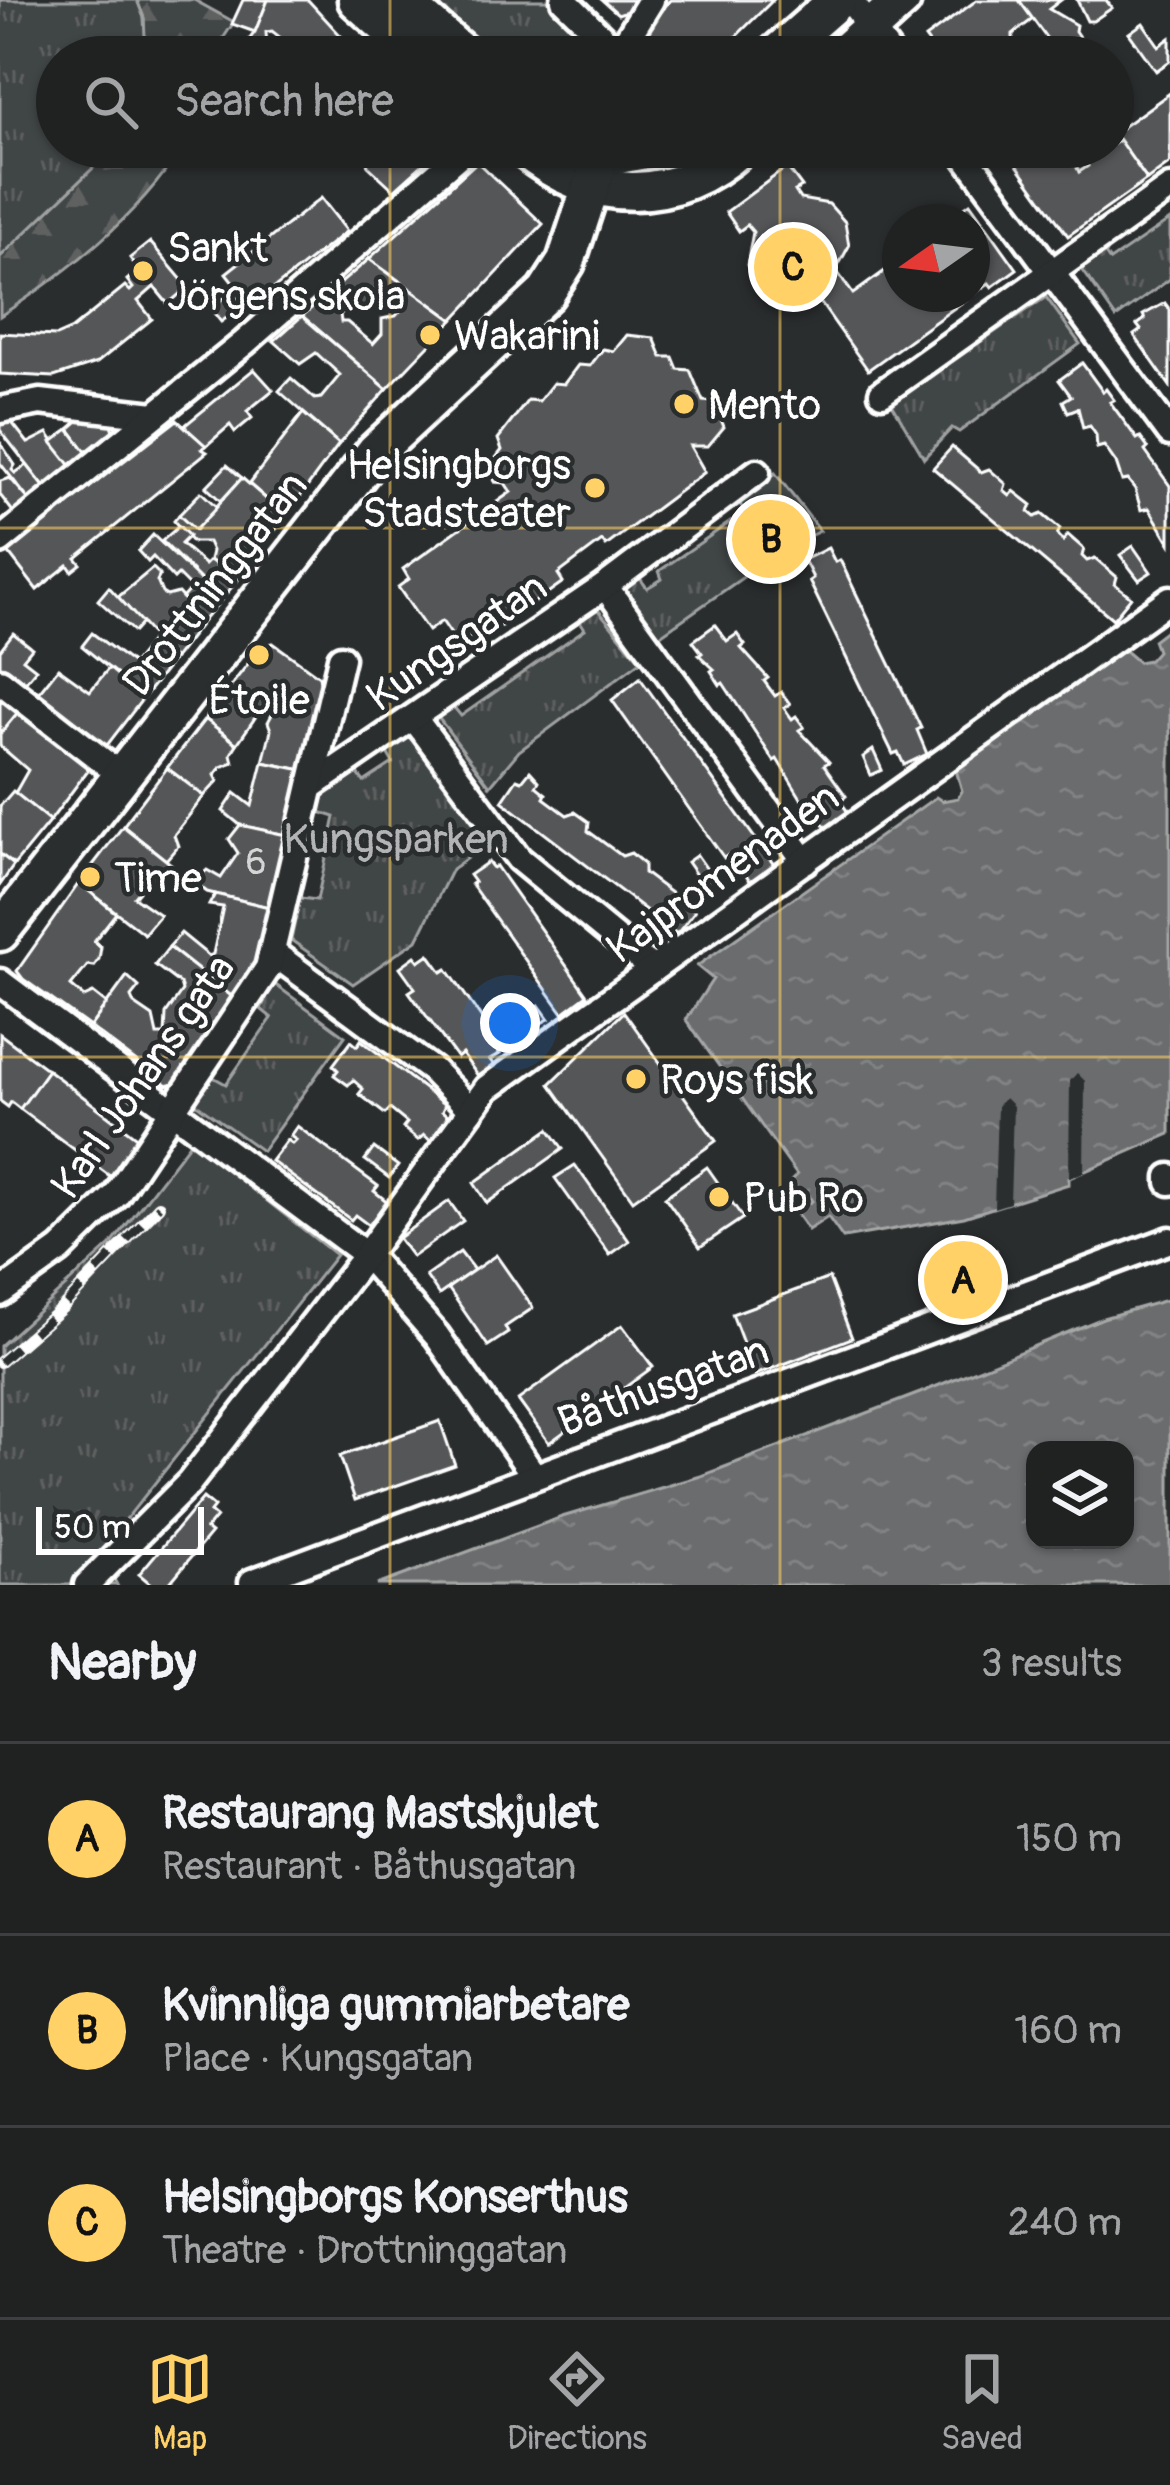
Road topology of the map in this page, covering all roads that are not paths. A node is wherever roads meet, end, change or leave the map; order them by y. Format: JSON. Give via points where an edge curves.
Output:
{"nodes":[{"id":1,"x":357,"y":0,"type":"edge"},
{"id":2,"x":401,"y":0,"type":"edge"},
{"id":3,"x":565,"y":0,"type":"edge"},
{"id":4,"x":651,"y":0,"type":"edge"},
{"id":5,"x":838,"y":0,"type":"edge"},
{"id":6,"x":902,"y":0,"type":"edge"},
{"id":7,"x":871,"y":28,"type":"edge"},
{"id":8,"x":397,"y":36,"type":"edge"},
{"id":9,"x":442,"y":36,"type":"edge"},
{"id":10,"x":602,"y":36,"type":"edge"},
{"id":11,"x":631,"y":36,"type":"edge"},
{"id":12,"x":797,"y":36,"type":"edge"},
{"id":13,"x":444,"y":168,"type":"edge"},
{"id":14,"x":590,"y":168,"type":"edge"},
{"id":15,"x":598,"y":168,"type":"edge"},
{"id":16,"x":711,"y":168,"type":"edge"},
{"id":17,"x":975,"y":168,"type":"edge"},
{"id":18,"x":1170,"y":188,"type":"edge"},
{"id":19,"x":1052,"y":271,"type":"junction"},
{"id":20,"x":883,"y":393,"type":"dead end"},
{"id":21,"x":0,"y":410,"type":"edge"},
{"id":22,"x":154,"y":415,"type":"junction"},
{"id":23,"x":1170,"y":433,"type":"edge"},
{"id":24,"x":758,"y":472,"type":"dead end"},
{"id":25,"x":0,"y":541,"type":"edge"},
{"id":26,"x":604,"y":586,"type":"junction"},
{"id":27,"x":1170,"y":599,"type":"edge"},
{"id":28,"x":341,"y":658,"type":"dead end"},
{"id":29,"x":0,"y":682,"type":"edge"},
{"id":30,"x":414,"y":718,"type":"junction"},
{"id":31,"x":122,"y":776,"type":"junction"},
{"id":32,"x":312,"y":786,"type":"junction"},
{"id":33,"x":805,"y":861,"type":"junction"},
{"id":34,"x":0,"y":932,"type":"edge"},
{"id":35,"x":273,"y":953,"type":"junction"},
{"id":36,"x":653,"y":969,"type":"junction"},
{"id":37,"x":0,"y":982,"type":"edge"},
{"id":38,"x":471,"y":1110,"type":"junction"},
{"id":39,"x":173,"y":1112,"type":"junction"},
{"id":40,"x":1170,"y":1240,"type":"edge"},
{"id":41,"x":366,"y":1255,"type":"junction"},
{"id":42,"x":0,"y":1293,"type":"edge"},
{"id":43,"x":533,"y":1474,"type":"junction"},
{"id":44,"x":252,"y":1582,"type":"edge"},
{"id":45,"x":87,"y":1585,"type":"edge"}],
"edges":[{"from":1,"to":8,"type":"street"},
{"from":2,"to":9,"type":"street"},
{"from":3,"to":10,"type":"street"},
{"from":4,"to":11,"type":"street"},
{"from":5,"to":12,"type":"street"},
{"from":6,"to":7,"type":"street"},
{"from":13,"to":22,"type":"street"},
{"from":14,"to":31,"type":"street","name":"Drottninggatan","via":[[566,262],[546,293],[375,452]]},
{"from":15,"to":16,"type":"street","via":[[623,193],[677,186]]},
{"from":17,"to":19,"type":"street"},
{"from":18,"to":19,"type":"street"},
{"from":19,"to":20,"type":"street"},
{"from":19,"to":23,"type":"street"},
{"from":21,"to":22,"type":"street","via":[[40,402]]},
{"from":22,"to":25,"type":"street"},
{"from":24,"to":26,"type":"street","name":"Kungsgatan"},
{"from":26,"to":30,"type":"street","name":"Kungsgatan"},
{"from":26,"to":33,"type":"street"},
{"from":27,"to":33,"type":"street","name":"Kajpromenaden"},
{"from":28,"to":32,"type":"street","name":"Karl Johans gata"},
{"from":29,"to":31,"type":"street"},
{"from":30,"to":32,"type":"street","name":"Kungsgatan"},
{"from":30,"to":36,"type":"street","via":[[518,859]]},
{"from":31,"to":34,"type":"street","name":"Drottninggatan"},
{"from":32,"to":35,"type":"street","name":"Karl Johans gata"},
{"from":33,"to":36,"type":"street","name":"Kajpromenaden"},
{"from":35,"to":38,"type":"street","via":[[432,1070]]},
{"from":35,"to":39,"type":"street","name":"Karl Johans gata"},
{"from":36,"to":38,"type":"street","name":"Kajpromenaden","via":[[487,1088]]},
{"from":37,"to":39,"type":"street","name":"Båthusgatan"},
{"from":38,"to":41,"type":"street","name":"Kajpromenaden"},
{"from":39,"to":41,"type":"street","name":"Båthusgatan"},
{"from":39,"to":42,"type":"street","name":"Karl Johans gata","via":[[116,1195]]},
{"from":40,"to":43,"type":"street","name":"Båthusgatan"},
{"from":41,"to":43,"type":"street","name":"Båthusgatan","via":[[437,1336]]},
{"from":41,"to":45,"type":"street","name":"Kajpromenaden","via":[[189,1483]]},
{"from":43,"to":44,"type":"street"}]}
